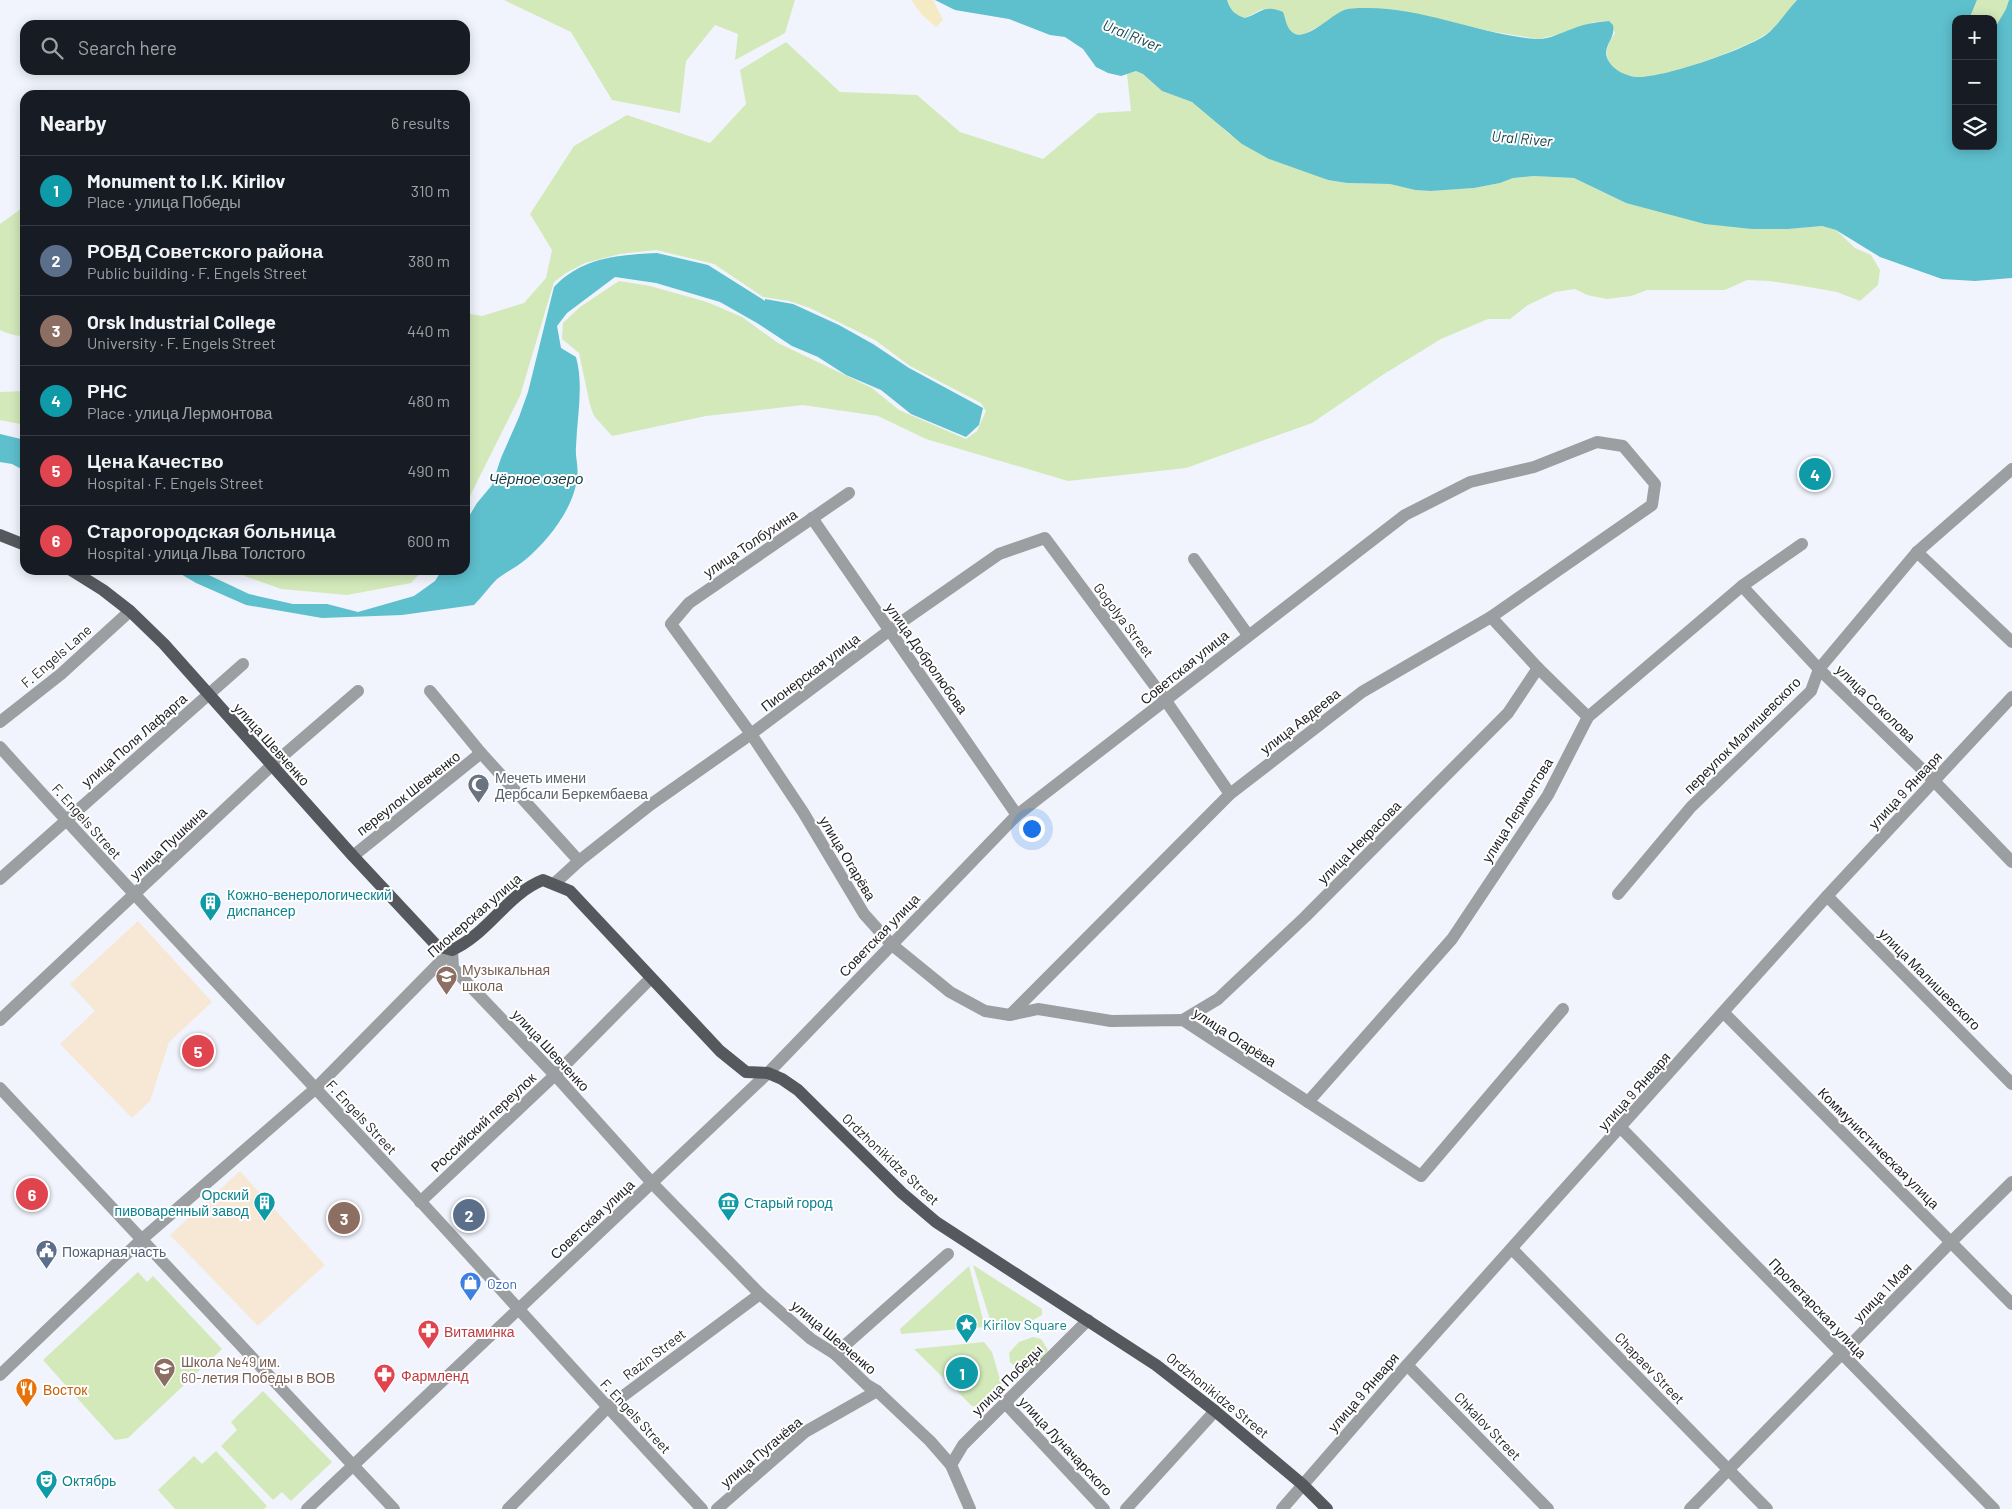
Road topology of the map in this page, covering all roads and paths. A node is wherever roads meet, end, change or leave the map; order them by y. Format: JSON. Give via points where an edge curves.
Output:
{"nodes":[{"id":1,"x":2012,"y":469,"type":"edge"},
{"id":2,"x":850,"y":493,"type":"dead end"},
{"id":3,"x":1652,"y":505,"type":"joint"},
{"id":4,"x":812,"y":518,"type":"junction"},
{"id":5,"x":0,"y":535,"type":"edge"},
{"id":6,"x":1045,"y":538,"type":"joint"},
{"id":7,"x":20,"y":543,"type":"edge"},
{"id":8,"x":1802,"y":544,"type":"dead end"},
{"id":9,"x":1917,"y":552,"type":"junction"},
{"id":10,"x":1194,"y":559,"type":"dead end"},
{"id":11,"x":79,"y":575,"type":"edge"},
{"id":12,"x":1742,"y":586,"type":"junction"},
{"id":13,"x":130,"y":610,"type":"junction"},
{"id":14,"x":1490,"y":617,"type":"junction"},
{"id":15,"x":672,"y":624,"type":"joint"},
{"id":16,"x":890,"y":630,"type":"junction"},
{"id":17,"x":1248,"y":635,"type":"junction"},
{"id":18,"x":2012,"y":642,"type":"edge"},
{"id":19,"x":242,"y":664,"type":"dead end"},
{"id":20,"x":1538,"y":668,"type":"junction"},
{"id":21,"x":1819,"y":669,"type":"junction"},
{"id":22,"x":358,"y":691,"type":"dead end"},
{"id":23,"x":430,"y":691,"type":"dead end"},
{"id":24,"x":208,"y":695,"type":"junction"},
{"id":25,"x":2012,"y":697,"type":"edge"},
{"id":26,"x":1166,"y":701,"type":"junction"},
{"id":27,"x":1588,"y":717,"type":"junction"},
{"id":28,"x":0,"y":722,"type":"edge"},
{"id":29,"x":751,"y":734,"type":"junction"},
{"id":30,"x":0,"y":747,"type":"edge"},
{"id":31,"x":481,"y":753,"type":"junction"},
{"id":32,"x":271,"y":766,"type":"junction"},
{"id":33,"x":1934,"y":780,"type":"junction"},
{"id":34,"x":1230,"y":794,"type":"junction"},
{"id":35,"x":1017,"y":815,"type":"junction"},
{"id":36,"x":65,"y":820,"type":"junction"},
{"id":37,"x":352,"y":856,"type":"junction"},
{"id":38,"x":579,"y":861,"type":"junction"},
{"id":39,"x":2012,"y":862,"type":"edge"},
{"id":40,"x":0,"y":879,"type":"edge"},
{"id":41,"x":555,"y":884,"type":"junction"},
{"id":42,"x":1618,"y":894,"type":"dead end"},
{"id":43,"x":134,"y":896,"type":"junction"},
{"id":44,"x":1827,"y":896,"type":"junction"},
{"id":45,"x":891,"y":944,"type":"junction"},
{"id":46,"x":452,"y":950,"type":"junction"},
{"id":47,"x":651,"y":978,"type":"junction"},
{"id":48,"x":1563,"y":1009,"type":"dead end"},
{"id":49,"x":1724,"y":1013,"type":"junction"},
{"id":50,"x":1010,"y":1015,"type":"junction"},
{"id":51,"x":0,"y":1020,"type":"edge"},
{"id":52,"x":1183,"y":1020,"type":"junction"},
{"id":53,"x":768,"y":1073,"type":"junction"},
{"id":54,"x":555,"y":1075,"type":"junction"},
{"id":55,"x":2012,"y":1084,"type":"edge"},
{"id":56,"x":0,"y":1088,"type":"edge"},
{"id":57,"x":315,"y":1089,"type":"junction"},
{"id":58,"x":1308,"y":1102,"type":"junction"},
{"id":59,"x":1620,"y":1127,"type":"junction"},
{"id":60,"x":2012,"y":1182,"type":"edge"},
{"id":61,"x":653,"y":1184,"type":"junction"},
{"id":62,"x":420,"y":1202,"type":"junction"},
{"id":63,"x":142,"y":1240,"type":"junction"},
{"id":64,"x":1951,"y":1242,"type":"junction"},
{"id":65,"x":1512,"y":1249,"type":"junction"},
{"id":66,"x":948,"y":1254,"type":"dead end"},
{"id":67,"x":760,"y":1294,"type":"junction"},
{"id":68,"x":2012,"y":1304,"type":"edge"},
{"id":69,"x":518,"y":1308,"type":"junction"},
{"id":70,"x":1088,"y":1320,"type":"junction"},
{"id":71,"x":835,"y":1354,"type":"junction"},
{"id":72,"x":1842,"y":1355,"type":"junction"},
{"id":73,"x":1407,"y":1365,"type":"junction"},
{"id":74,"x":0,"y":1375,"type":"edge"},
{"id":75,"x":877,"y":1391,"type":"junction"},
{"id":76,"x":1006,"y":1404,"type":"junction"},
{"id":77,"x":607,"y":1408,"type":"junction"},
{"id":78,"x":1215,"y":1411,"type":"junction"},
{"id":79,"x":353,"y":1465,"type":"junction"},
{"id":80,"x":951,"y":1465,"type":"junction"},
{"id":81,"x":1728,"y":1469,"type":"junction"},
{"id":82,"x":1302,"y":1484,"type":"junction"},
{"id":83,"x":307,"y":1509,"type":"edge"},
{"id":84,"x":394,"y":1509,"type":"edge"},
{"id":85,"x":508,"y":1509,"type":"edge"},
{"id":86,"x":702,"y":1509,"type":"edge"},
{"id":87,"x":717,"y":1509,"type":"edge"},
{"id":88,"x":970,"y":1509,"type":"edge"},
{"id":89,"x":1104,"y":1509,"type":"edge"},
{"id":90,"x":1126,"y":1509,"type":"edge"},
{"id":91,"x":1282,"y":1509,"type":"edge"},
{"id":92,"x":1327,"y":1509,"type":"edge"},
{"id":93,"x":1548,"y":1509,"type":"edge"},
{"id":94,"x":1690,"y":1509,"type":"edge"},
{"id":95,"x":1766,"y":1509,"type":"edge"},
{"id":96,"x":1994,"y":1509,"type":"edge"}],
"edges":[{"from":1,"to":9,"type":"street","name":"переулок Малишевского"},
{"from":2,"to":4,"type":"street","name":"улица Толбухина"},
{"from":3,"to":14,"type":"street","name":"улица Авдеева"},
{"from":3,"to":17,"type":"street","name":"Советская улица","via":[[1655,484],[1623,446],[1597,442],[1534,467],[1470,482],[1404,516]]},
{"from":4,"to":15,"type":"street","name":"улица Толбухина","via":[[690,603]]},
{"from":4,"to":16,"type":"street","name":"улица Добролюбова"},
{"from":5,"to":7,"type":"main road"},
{"from":6,"to":16,"type":"street","name":"Пионерская улица","via":[[999,554]]},
{"from":6,"to":26,"type":"street","name":"Gogolya Street"},
{"from":8,"to":12,"type":"street","name":"улица Лермонтова"},
{"from":9,"to":18,"type":"street"},
{"from":9,"to":21,"type":"street","name":"переулок Малишевского"},
{"from":10,"to":17,"type":"street"},
{"from":11,"to":13,"type":"main road","name":"улица Шевченко"},
{"from":12,"to":21,"type":"street","name":"улица Соколова"},
{"from":12,"to":27,"type":"street","name":"улица Лермонтова"},
{"from":13,"to":24,"type":"main road","name":"улица Шевченко"},
{"from":13,"to":28,"type":"street","name":"F. Engels Lane","via":[[61,674]]},
{"from":14,"to":20,"type":"street"},
{"from":14,"to":34,"type":"street","name":"улица Авдеева","via":[[1362,692]]},
{"from":15,"to":29,"type":"street","name":"улица Огарёва"},
{"from":16,"to":29,"type":"street","name":"Пионерская улица"},
{"from":16,"to":35,"type":"street","name":"улица Добролюбова"},
{"from":17,"to":26,"type":"street","name":"Советская улица"},
{"from":19,"to":24,"type":"street","name":"улица Поля Лафарга"},
{"from":20,"to":27,"type":"street"},
{"from":20,"to":52,"type":"street","name":"улица Некрасова","via":[[1508,713],[1305,917],[1218,999]]},
{"from":21,"to":33,"type":"street","name":"улица Соколова"},
{"from":21,"to":42,"type":"street","name":"переулок Малишевского","via":[[1811,691],[1691,807]]},
{"from":22,"to":32,"type":"street","name":"улица Пушкина"},
{"from":23,"to":31,"type":"street"},
{"from":24,"to":32,"type":"main road","name":"улица Шевченко"},
{"from":24,"to":36,"type":"street","name":"улица Поля Лафарга"},
{"from":25,"to":33,"type":"street","name":"улица 9 Января"},
{"from":26,"to":34,"type":"street","name":"Gogolya Street"},
{"from":26,"to":35,"type":"street","name":"Советская улица"},
{"from":27,"to":58,"type":"street","name":"улица Лермонтова","via":[[1548,795],[1452,939]]},
{"from":29,"to":38,"type":"street","name":"Пионерская улица","via":[[650,805]]},
{"from":29,"to":45,"type":"street","name":"улица Огарёва","via":[[803,812],[864,914]]},
{"from":30,"to":36,"type":"street","name":"F. Engels Street"},
{"from":31,"to":37,"type":"street","name":"переулок Шевченко"},
{"from":31,"to":38,"type":"street"},
{"from":32,"to":37,"type":"main road","name":"улица Шевченко"},
{"from":32,"to":43,"type":"street","name":"улица Пушкина"},
{"from":33,"to":39,"type":"street","name":"улица Соколова"},
{"from":33,"to":44,"type":"street","name":"улица 9 Января"},
{"from":34,"to":50,"type":"street","name":"улица Авдеева"},
{"from":35,"to":45,"type":"street","name":"Советская улица"},
{"from":36,"to":40,"type":"street","name":"улица Поля Лафарга"},
{"from":36,"to":43,"type":"street","name":"F. Engels Street"},
{"from":37,"to":46,"type":"main road","name":"улица Шевченко","via":[[437,946]]},
{"from":38,"to":41,"type":"street","name":"Пионерская улица"},
{"from":41,"to":46,"type":"main road","name":"Пионерская улица","via":[[543,880],[529,885],[468,943]]},
{"from":41,"to":47,"type":"main road","name":"Ordzhonikidze Street","via":[[579,898]]},
{"from":43,"to":51,"type":"street","name":"улица Пушкина"},
{"from":43,"to":57,"type":"street","name":"F. Engels Street"},
{"from":44,"to":49,"type":"street","name":"улица 9 Января"},
{"from":44,"to":55,"type":"street","name":"улица Малишевского"},
{"from":45,"to":50,"type":"street","name":"улица Огарёва","via":[[950,992],[984,1011]]},
{"from":45,"to":53,"type":"street","name":"Советская улица"},
{"from":46,"to":54,"type":"street","name":"улица Шевченко","via":[[453,968]]},
{"from":46,"to":57,"type":"street","name":"Пионерская улица"},
{"from":47,"to":53,"type":"main road","name":"Ordzhonikidze Street","via":[[720,1051],[746,1072]]},
{"from":47,"to":54,"type":"street","name":"Российский переулок"},
{"from":48,"to":58,"type":"street","name":"улица Огарёва","via":[[1421,1176]]},
{"from":49,"to":59,"type":"street","name":"улица 9 Января"},
{"from":49,"to":64,"type":"street","name":"Коммунистическая улица"},
{"from":50,"to":52,"type":"street","name":"улица Огарёва","via":[[1038,1009],[1111,1021]]},
{"from":52,"to":58,"type":"street","name":"улица Огарёва"},
{"from":53,"to":61,"type":"street","name":"Советская улица"},
{"from":53,"to":70,"type":"main road","name":"Ordzhonikidze Street","via":[[798,1090],[902,1193],[936,1222]]},
{"from":54,"to":61,"type":"street","name":"улица Шевченко"},
{"from":54,"to":62,"type":"street","name":"Российский переулок"},
{"from":56,"to":63,"type":"street"},
{"from":57,"to":62,"type":"street","name":"F. Engels Street"},
{"from":57,"to":63,"type":"street","name":"Пионерская улица"},
{"from":59,"to":65,"type":"street","name":"улица 9 Января"},
{"from":59,"to":72,"type":"street","name":"Пролетарская улица"},
{"from":60,"to":64,"type":"street","name":"улица 1 Мая"},
{"from":61,"to":67,"type":"street","name":"улица Шевченко"},
{"from":61,"to":69,"type":"street","name":"Советская улица"},
{"from":62,"to":69,"type":"street","name":"F. Engels Street"},
{"from":63,"to":74,"type":"street","name":"Пионерская улица"},
{"from":63,"to":79,"type":"street"},
{"from":64,"to":68,"type":"street","name":"Коммунистическая улица"},
{"from":64,"to":72,"type":"street","name":"улица 1 Мая"},
{"from":65,"to":73,"type":"street","name":"улица 9 Января"},
{"from":65,"to":81,"type":"street","name":"Chapaev Street"},
{"from":66,"to":71,"type":"street"},
{"from":67,"to":71,"type":"street","name":"улица Шевченко","via":[[811,1339]]},
{"from":67,"to":77,"type":"street","name":"Razin Street"},
{"from":69,"to":77,"type":"street","name":"F. Engels Street"},
{"from":69,"to":79,"type":"street","name":"Советская улица"},
{"from":70,"to":76,"type":"street","name":"улица Победы"},
{"from":70,"to":78,"type":"main road","name":"Ordzhonikidze Street","via":[[1156,1365]]},
{"from":71,"to":75,"type":"street","name":"улица Шевченко"},
{"from":72,"to":81,"type":"street","name":"улица 1 Мая"},
{"from":72,"to":96,"type":"street","name":"Пролетарская улица"},
{"from":73,"to":82,"type":"street","name":"улица 9 Января"},
{"from":73,"to":93,"type":"street","name":"Chkalov Street"},
{"from":75,"to":80,"type":"street","name":"улица Шевченко"},
{"from":75,"to":87,"type":"street","name":"улица Пугачёва","via":[[805,1432]]},
{"from":76,"to":80,"type":"street","name":"улица Победы","via":[[964,1445]]},
{"from":76,"to":89,"type":"street","name":"улица Луначарского"},
{"from":77,"to":85,"type":"street","name":"Razin Street"},
{"from":77,"to":86,"type":"street","name":"F. Engels Street"},
{"from":78,"to":82,"type":"main road","name":"Ordzhonikidze Street"},
{"from":78,"to":90,"type":"street"},
{"from":79,"to":83,"type":"street","name":"Советская улица"},
{"from":79,"to":84,"type":"street"},
{"from":80,"to":88,"type":"street","name":"улица Шевченко"},
{"from":81,"to":94,"type":"street","name":"улица 1 Мая"},
{"from":81,"to":95,"type":"street","name":"Chapaev Street"},
{"from":82,"to":91,"type":"street","name":"улица 9 Января"},
{"from":82,"to":92,"type":"main road","name":"Ordzhonikidze Street"}]}
